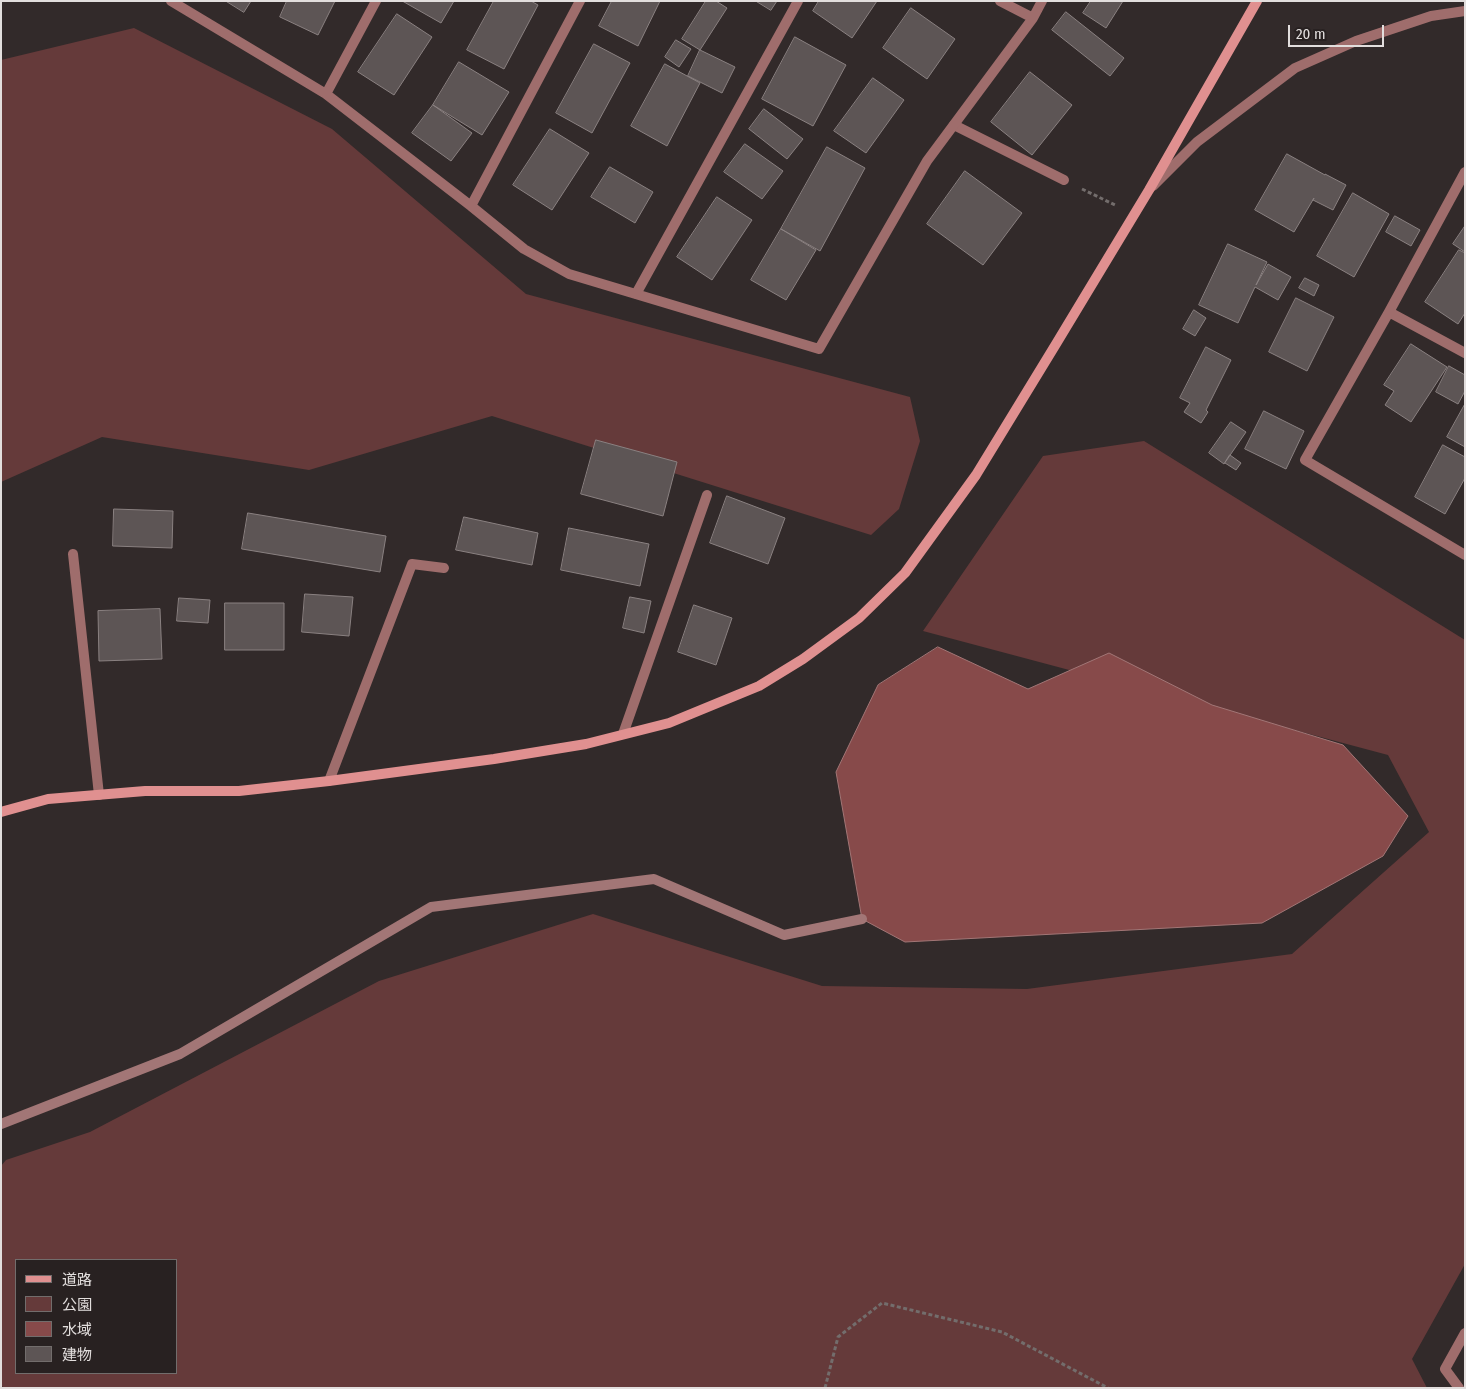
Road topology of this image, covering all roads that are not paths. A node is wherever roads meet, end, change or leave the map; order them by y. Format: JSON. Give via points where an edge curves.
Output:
{"nodes":[{"id":1,"x":376,"y":1,"type":"edge"},
{"id":2,"x":580,"y":1,"type":"edge"},
{"id":3,"x":798,"y":1,"type":"edge"},
{"id":4,"x":1000,"y":1,"type":"edge"},
{"id":5,"x":1042,"y":1,"type":"edge"},
{"id":6,"x":1257,"y":1,"type":"edge"},
{"id":7,"x":172,"y":2,"type":"edge"},
{"id":8,"x":1465,"y":11,"type":"edge"},
{"id":9,"x":1033,"y":18,"type":"junction"},
{"id":10,"x":326,"y":94,"type":"junction"},
{"id":11,"x":954,"y":125,"type":"junction"},
{"id":12,"x":1465,"y":172,"type":"edge"},
{"id":13,"x":1064,"y":180,"type":"road end"},
{"id":14,"x":1149,"y":190,"type":"junction"},
{"id":15,"x":471,"y":206,"type":"junction"},
{"id":16,"x":636,"y":294,"type":"junction"},
{"id":17,"x":1389,"y":312,"type":"junction"},
{"id":18,"x":1465,"y":353,"type":"edge"},
{"id":19,"x":706,"y":494,"type":"dead end"},
{"id":20,"x":73,"y":554,"type":"dead end"},
{"id":21,"x":1465,"y":555,"type":"edge"},
{"id":22,"x":444,"y":568,"type":"dead end"},
{"id":23,"x":623,"y":734,"type":"junction"},
{"id":24,"x":330,"y":781,"type":"junction"},
{"id":25,"x":99,"y":795,"type":"junction"},
{"id":26,"x":1,"y":812,"type":"edge"},
{"id":27,"x":1465,"y":1333,"type":"edge"},
{"id":28,"x":1459,"y":1388,"type":"edge"}],
"edges":[{"from":1,"to":10,"type":"street"},
{"from":2,"to":15,"type":"street"},
{"from":3,"to":16,"type":"street"},
{"from":4,"to":9,"type":"street"},
{"from":5,"to":9,"type":"street"},
{"from":6,"to":14,"type":"street"},
{"from":7,"to":10,"type":"street"},
{"from":8,"to":14,"type":"street","via":[[1431,16],[1356,41],[1295,68],[1197,142]]},
{"from":9,"to":11,"type":"street"},
{"from":10,"to":15,"type":"street"},
{"from":11,"to":13,"type":"street"},
{"from":11,"to":16,"type":"street","via":[[927,161],[819,349]]},
{"from":12,"to":17,"type":"street"},
{"from":14,"to":23,"type":"street","via":[[976,475],[905,573],[860,618],[759,686],[669,723]]},
{"from":15,"to":16,"type":"street","via":[[524,249],[569,274]]},
{"from":17,"to":18,"type":"street"},
{"from":17,"to":21,"type":"street","via":[[1305,460]]},
{"from":19,"to":23,"type":"street"},
{"from":20,"to":25,"type":"street"},
{"from":22,"to":24,"type":"street","via":[[412,564]]},
{"from":23,"to":24,"type":"street","via":[[586,744],[494,759]]},
{"from":24,"to":25,"type":"street","via":[[238,791],[144,791]]},
{"from":25,"to":26,"type":"street","via":[[48,799]]},
{"from":27,"to":28,"type":"street","via":[[1446,1369]]}]}
